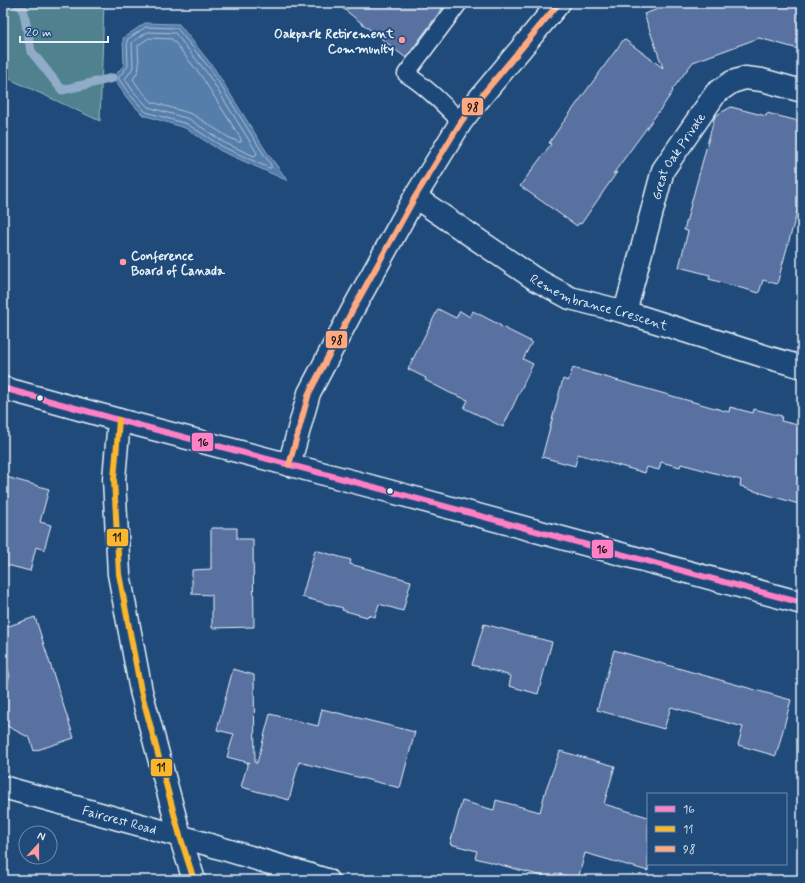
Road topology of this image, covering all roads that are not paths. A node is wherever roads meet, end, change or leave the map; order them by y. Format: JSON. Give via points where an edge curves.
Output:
{"nodes":[{"id":1,"x":459,"y":3,"type":"edge"},
{"id":2,"x":559,"y":3,"type":"edge"},
{"id":3,"x":802,"y":91,"type":"edge"},
{"id":4,"x":461,"y":122,"type":"junction"},
{"id":5,"x":415,"y":197,"type":"junction"},
{"id":6,"x":625,"y":312,"type":"junction"},
{"id":7,"x":802,"y":367,"type":"edge"},
{"id":8,"x":3,"y":388,"type":"edge"},
{"id":9,"x":119,"y":420,"type":"junction"},
{"id":10,"x":289,"y":465,"type":"junction"},
{"id":11,"x":802,"y":603,"type":"edge"},
{"id":12,"x":3,"y":787,"type":"edge"},
{"id":13,"x":180,"y":836,"type":"junction"},
{"id":14,"x":194,"y":880,"type":"edge"},
{"id":15,"x":327,"y":880,"type":"edge"}],
"edges":[{"from":1,"to":4,"type":"lane","via":[[406,74],[439,100]]},
{"from":2,"to":4,"type":"street"},
{"from":3,"to":6,"type":"street","name":"Great Oak Private","via":[[745,78],[732,82],[716,93],[663,170]]},
{"from":4,"to":5,"type":"street"},
{"from":5,"to":6,"type":"street","name":"Remembrance Crescent","via":[[535,279],[570,298]]},
{"from":5,"to":10,"type":"street","via":[[309,393]]},
{"from":6,"to":7,"type":"street","name":"Remembrance Crescent"},
{"from":8,"to":9,"type":"street"},
{"from":9,"to":10,"type":"street"},
{"from":9,"to":13,"type":"street","via":[[114,479],[119,574],[141,691]]},
{"from":10,"to":11,"type":"street"},
{"from":12,"to":13,"type":"street","name":"Faircrest Road"},
{"from":13,"to":14,"type":"street"},
{"from":13,"to":15,"type":"street","name":"Faircrest Road"}]}
